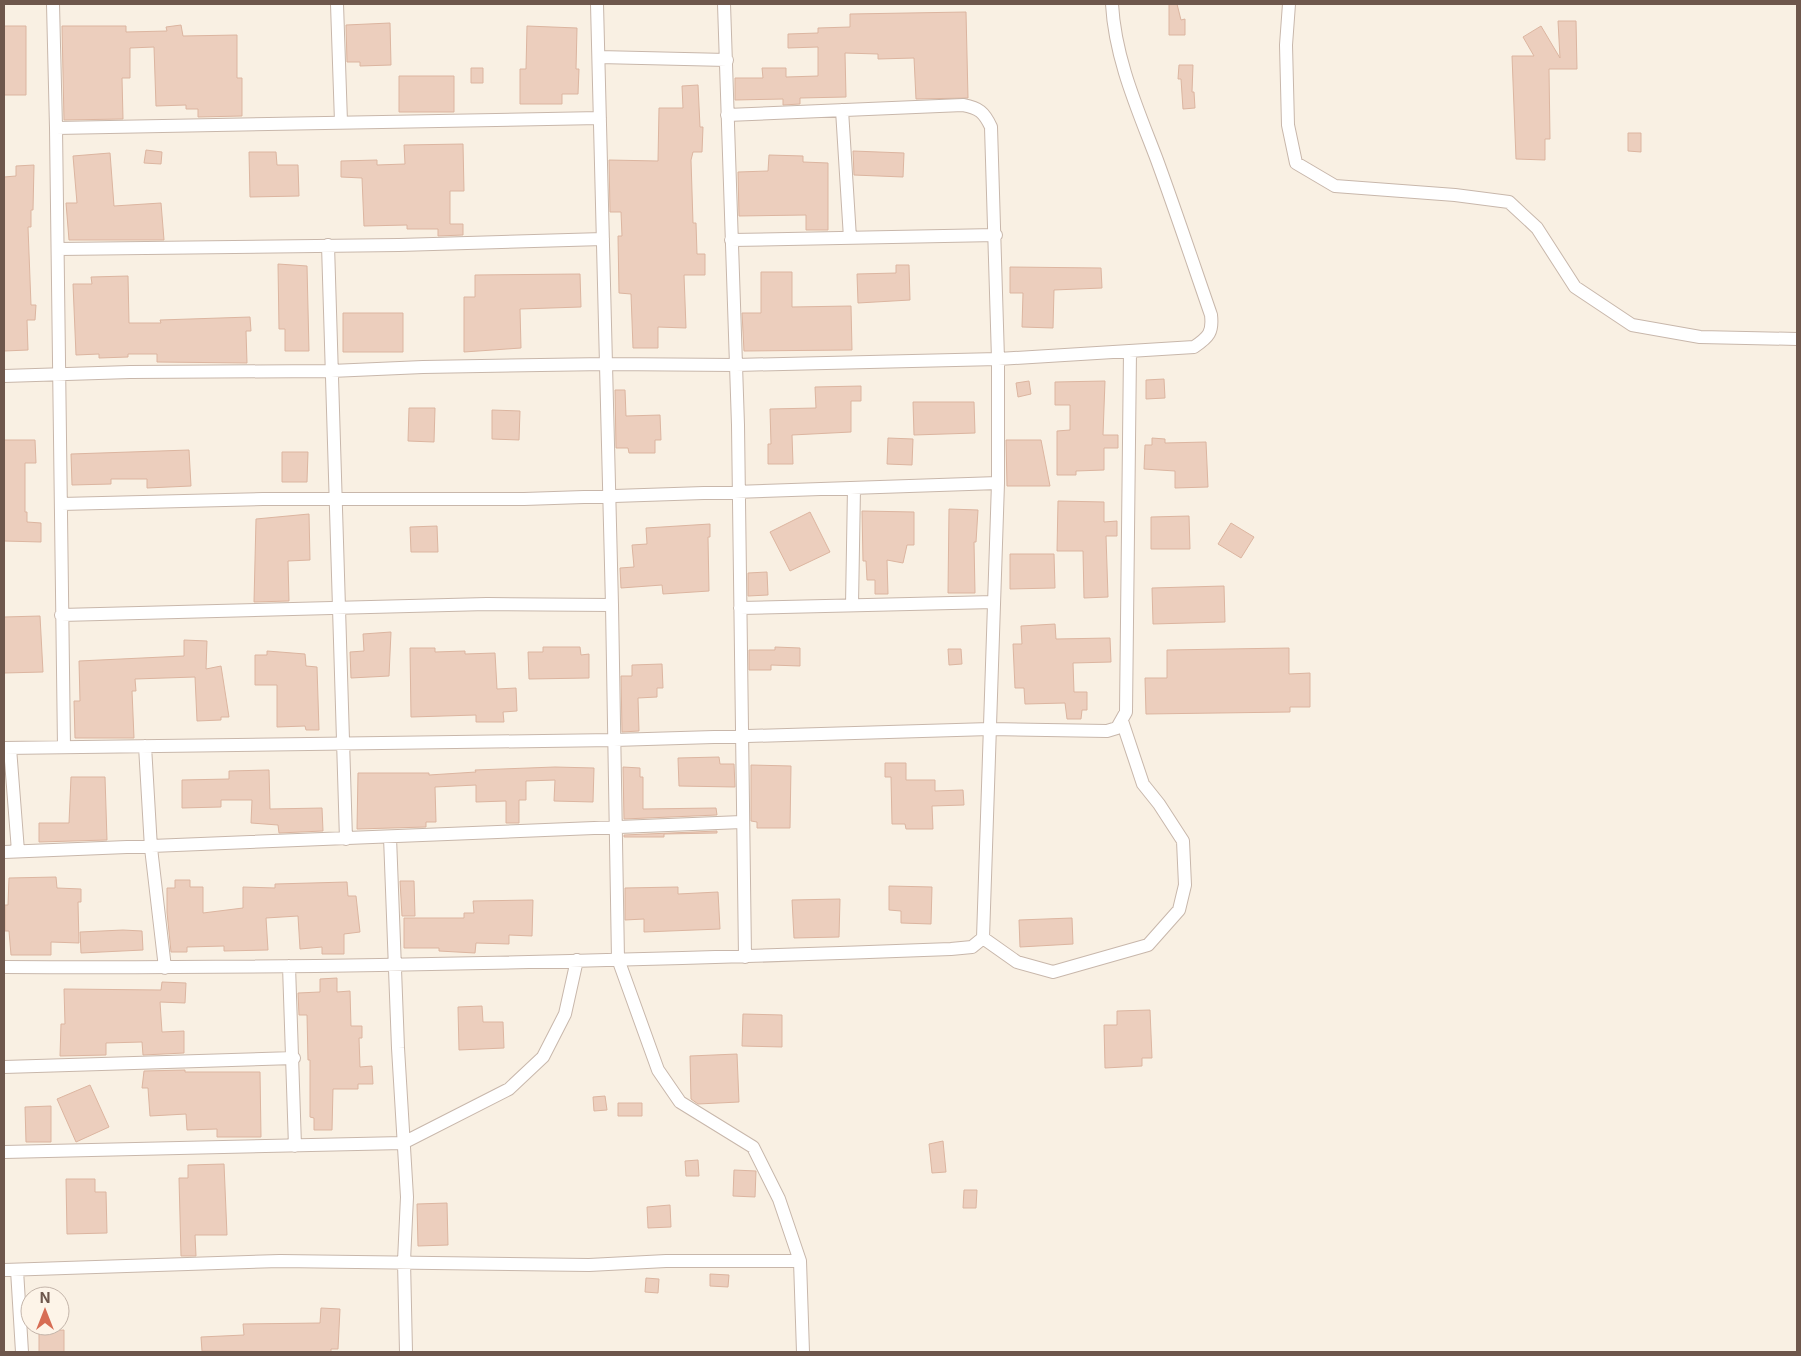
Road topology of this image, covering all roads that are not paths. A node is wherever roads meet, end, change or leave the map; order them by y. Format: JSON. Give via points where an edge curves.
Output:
{"nodes":[{"id":1,"x":53,"y":4,"type":"edge"},
{"id":2,"x":337,"y":4,"type":"edge"},
{"id":3,"x":597,"y":4,"type":"edge"},
{"id":4,"x":724,"y":4,"type":"edge"},
{"id":5,"x":1112,"y":4,"type":"edge"},
{"id":6,"x":1289,"y":4,"type":"edge"},
{"id":7,"x":599,"y":57,"type":"junction"},
{"id":8,"x":727,"y":60,"type":"junction"},
{"id":9,"x":842,"y":110,"type":"junction"},
{"id":10,"x":727,"y":115,"type":"junction"},
{"id":11,"x":600,"y":118,"type":"junction"},
{"id":12,"x":341,"y":122,"type":"junction"},
{"id":13,"x":56,"y":128,"type":"junction"},
{"id":14,"x":996,"y":235,"type":"junction"},
{"id":15,"x":850,"y":238,"type":"junction"},
{"id":16,"x":603,"y":239,"type":"junction"},
{"id":17,"x":731,"y":240,"type":"junction"},
{"id":18,"x":328,"y":246,"type":"junction"},
{"id":19,"x":58,"y":249,"type":"junction"},
{"id":20,"x":1797,"y":339,"type":"edge"},
{"id":21,"x":1130,"y":351,"type":"junction"},
{"id":22,"x":998,"y":359,"type":"junction"},
{"id":23,"x":606,"y":364,"type":"junction"},
{"id":24,"x":736,"y":365,"type":"junction"},
{"id":25,"x":331,"y":371,"type":"junction"},
{"id":26,"x":4,"y":376,"type":"edge"},
{"id":27,"x":60,"y":376,"type":"junction"},
{"id":28,"x":998,"y":483,"type":"junction"},
{"id":29,"x":854,"y":488,"type":"junction"},
{"id":30,"x":738,"y":492,"type":"junction"},
{"id":31,"x":609,"y":496,"type":"junction"},
{"id":32,"x":336,"y":500,"type":"junction"},
{"id":33,"x":62,"y":504,"type":"junction"},
{"id":34,"x":994,"y":602,"type":"junction"},
{"id":35,"x":852,"y":605,"type":"junction"},
{"id":36,"x":612,"y":606,"type":"junction"},
{"id":37,"x":341,"y":608,"type":"junction"},
{"id":38,"x":740,"y":608,"type":"junction"},
{"id":39,"x":62,"y":616,"type":"junction"},
{"id":40,"x":1122,"y":720,"type":"junction"},
{"id":41,"x":990,"y":730,"type":"junction"},
{"id":42,"x":740,"y":737,"type":"junction"},
{"id":43,"x":614,"y":740,"type":"junction"},
{"id":44,"x":343,"y":742,"type":"junction"},
{"id":45,"x":145,"y":746,"type":"junction"},
{"id":46,"x":64,"y":747,"type":"junction"},
{"id":47,"x":7,"y":748,"type":"edge"},
{"id":48,"x":742,"y":822,"type":"junction"},
{"id":49,"x":616,"y":827,"type":"junction"},
{"id":50,"x":390,"y":837,"type":"junction"},
{"id":51,"x":346,"y":839,"type":"junction"},
{"id":52,"x":151,"y":848,"type":"junction"},
{"id":53,"x":18,"y":851,"type":"junction"},
{"id":54,"x":4,"y":852,"type":"edge"},
{"id":55,"x":982,"y":938,"type":"junction"},
{"id":56,"x":745,"y":957,"type":"junction"},
{"id":57,"x":577,"y":960,"type":"junction"},
{"id":58,"x":618,"y":960,"type":"junction"},
{"id":59,"x":394,"y":964,"type":"junction"},
{"id":60,"x":289,"y":966,"type":"junction"},
{"id":61,"x":4,"y":967,"type":"edge"},
{"id":62,"x":165,"y":968,"type":"junction"},
{"id":63,"x":294,"y":1058,"type":"junction"},
{"id":64,"x":4,"y":1067,"type":"edge"},
{"id":65,"x":403,"y":1143,"type":"junction"},
{"id":66,"x":295,"y":1146,"type":"junction"},
{"id":67,"x":4,"y":1152,"type":"edge"},
{"id":68,"x":404,"y":1261,"type":"junction"},
{"id":69,"x":800,"y":1261,"type":"junction"},
{"id":70,"x":4,"y":1270,"type":"edge"},
{"id":71,"x":17,"y":1270,"type":"junction"},
{"id":72,"x":22,"y":1352,"type":"edge"},
{"id":73,"x":406,"y":1352,"type":"edge"},
{"id":74,"x":803,"y":1352,"type":"edge"}],
"edges":[{"from":1,"to":13,"type":"street"},
{"from":2,"to":12,"type":"street"},
{"from":3,"to":7,"type":"street"},
{"from":4,"to":8,"type":"street"},
{"from":5,"to":21,"type":"street","via":[[1132,99],[1182,231],[1211,315],[1212,329],[1208,338],[1194,347]]},
{"from":6,"to":20,"type":"street","via":[[1286,45],[1288,125],[1296,162],[1335,186],[1509,202],[1537,228],[1575,286],[1632,325],[1700,337]]},
{"from":7,"to":8,"type":"street"},
{"from":7,"to":11,"type":"street"},
{"from":8,"to":10,"type":"street"},
{"from":9,"to":10,"type":"street"},
{"from":9,"to":14,"type":"street","via":[[963,105],[977,108],[985,114],[991,127]]},
{"from":9,"to":15,"type":"street"},
{"from":10,"to":17,"type":"street"},
{"from":11,"to":12,"type":"street"},
{"from":11,"to":16,"type":"street"},
{"from":12,"to":13,"type":"street"},
{"from":13,"to":19,"type":"street"},
{"from":14,"to":15,"type":"street"},
{"from":14,"to":22,"type":"street"},
{"from":15,"to":17,"type":"street"},
{"from":16,"to":18,"type":"street"},
{"from":16,"to":23,"type":"street"},
{"from":17,"to":24,"type":"street"},
{"from":18,"to":19,"type":"street"},
{"from":18,"to":25,"type":"street"},
{"from":19,"to":27,"type":"street"},
{"from":21,"to":22,"type":"street"},
{"from":21,"to":40,"type":"street","via":[[1126,712]]},
{"from":22,"to":24,"type":"street"},
{"from":22,"to":28,"type":"street"},
{"from":23,"to":24,"type":"street"},
{"from":23,"to":25,"type":"street"},
{"from":23,"to":31,"type":"street"},
{"from":24,"to":30,"type":"street"},
{"from":25,"to":27,"type":"street","via":[[130,372]]},
{"from":25,"to":32,"type":"street"},
{"from":26,"to":27,"type":"street"},
{"from":27,"to":33,"type":"street"},
{"from":28,"to":29,"type":"street"},
{"from":28,"to":34,"type":"street"},
{"from":29,"to":30,"type":"street"},
{"from":29,"to":35,"type":"street"},
{"from":30,"to":31,"type":"street"},
{"from":30,"to":38,"type":"street"},
{"from":31,"to":32,"type":"street"},
{"from":31,"to":36,"type":"street"},
{"from":32,"to":33,"type":"street"},
{"from":32,"to":37,"type":"street"},
{"from":33,"to":39,"type":"street"},
{"from":34,"to":35,"type":"street"},
{"from":34,"to":41,"type":"street"},
{"from":35,"to":38,"type":"street"},
{"from":36,"to":37,"type":"street","via":[[487,604]]},
{"from":36,"to":43,"type":"street"},
{"from":37,"to":39,"type":"street"},
{"from":37,"to":44,"type":"street"},
{"from":38,"to":42,"type":"street"},
{"from":39,"to":46,"type":"street"},
{"from":40,"to":41,"type":"street","via":[[1116,728],[1107,731]]},
{"from":40,"to":55,"type":"street","via":[[1143,784],[1183,841],[1185,885],[1179,910],[1148,945],[1054,972],[1017,962]]},
{"from":41,"to":42,"type":"street"},
{"from":41,"to":55,"type":"street"},
{"from":42,"to":43,"type":"street"},
{"from":42,"to":48,"type":"street"},
{"from":43,"to":44,"type":"street"},
{"from":43,"to":49,"type":"street"},
{"from":44,"to":45,"type":"street"},
{"from":44,"to":51,"type":"street"},
{"from":45,"to":46,"type":"street"},
{"from":45,"to":52,"type":"street"},
{"from":46,"to":47,"type":"street"},
{"from":47,"to":53,"type":"street"},
{"from":48,"to":49,"type":"street"},
{"from":48,"to":56,"type":"street"},
{"from":49,"to":50,"type":"street"},
{"from":49,"to":58,"type":"street"},
{"from":50,"to":51,"type":"street"},
{"from":50,"to":59,"type":"street"},
{"from":51,"to":52,"type":"street"},
{"from":52,"to":53,"type":"street"},
{"from":52,"to":62,"type":"street"},
{"from":53,"to":54,"type":"street"},
{"from":55,"to":56,"type":"street","via":[[972,947],[951,949]]},
{"from":56,"to":58,"type":"street"},
{"from":57,"to":58,"type":"street"},
{"from":57,"to":59,"type":"street"},
{"from":57,"to":65,"type":"street","via":[[564,1014],[543,1057],[508,1089]]},
{"from":58,"to":69,"type":"street","via":[[658,1070],[680,1102],[753,1147],[779,1199]]},
{"from":59,"to":60,"type":"street"},
{"from":59,"to":65,"type":"street"},
{"from":60,"to":62,"type":"street"},
{"from":60,"to":63,"type":"street"},
{"from":61,"to":62,"type":"street"},
{"from":63,"to":64,"type":"street"},
{"from":63,"to":66,"type":"street"},
{"from":65,"to":66,"type":"street"},
{"from":65,"to":68,"type":"street","via":[[407,1197]]},
{"from":66,"to":67,"type":"street"},
{"from":68,"to":69,"type":"street","via":[[589,1265],[666,1261]]},
{"from":68,"to":71,"type":"street","via":[[280,1261]]},
{"from":68,"to":73,"type":"street"},
{"from":69,"to":74,"type":"street"},
{"from":70,"to":71,"type":"street"},
{"from":71,"to":72,"type":"street"}]}
